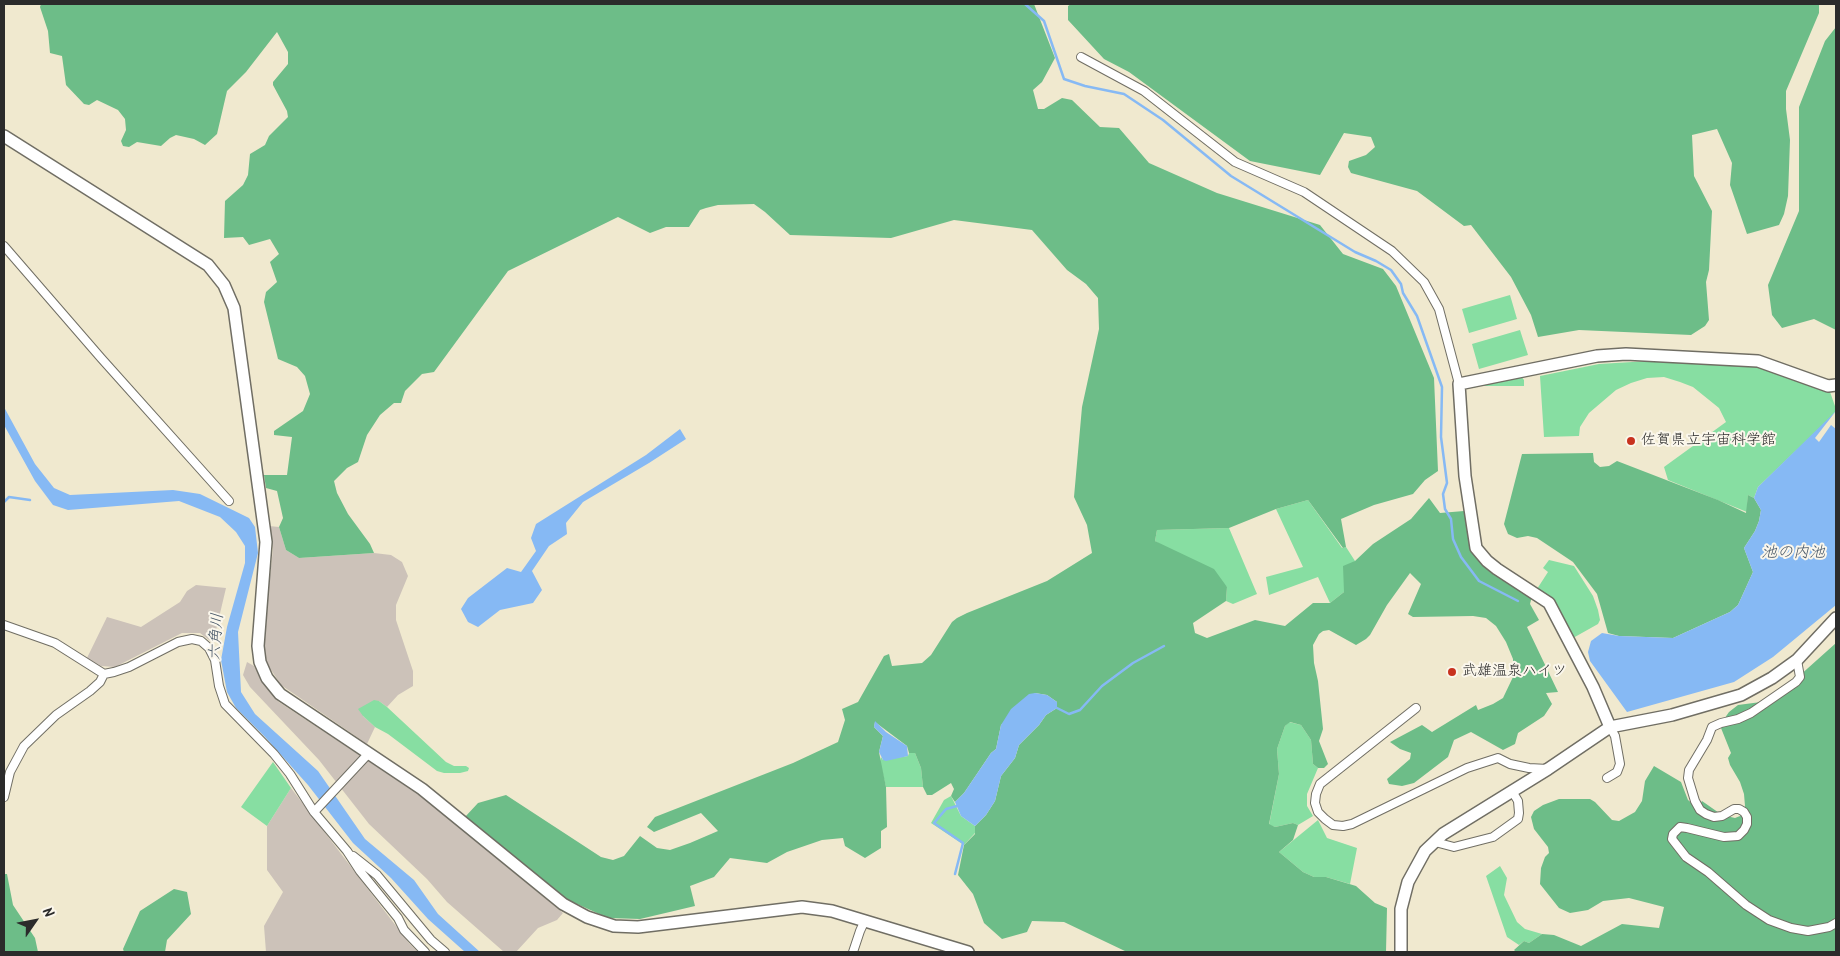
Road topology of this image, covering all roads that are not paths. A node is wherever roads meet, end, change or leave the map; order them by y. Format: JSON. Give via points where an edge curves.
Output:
{"nodes":[{"id":1,"x":1081,"y":57,"type":"dead end"},
{"id":2,"x":4,"y":136,"type":"edge"},
{"id":3,"x":4,"y":246,"type":"edge"},
{"id":4,"x":1459,"y":384,"type":"junction"},
{"id":5,"x":1836,"y":385,"type":"edge"},
{"id":6,"x":229,"y":500,"type":"dead end"},
{"id":7,"x":1836,"y":618,"type":"edge"},
{"id":8,"x":4,"y":625,"type":"edge"},
{"id":9,"x":1797,"y":660,"type":"junction"},
{"id":10,"x":104,"y":674,"type":"junction"},
{"id":11,"x":1416,"y":708,"type":"dead end"},
{"id":12,"x":1610,"y":727,"type":"junction"},
{"id":13,"x":369,"y":754,"type":"junction"},
{"id":14,"x":1548,"y":769,"type":"junction"},
{"id":15,"x":1607,"y":778,"type":"dead end"},
{"id":16,"x":1512,"y":791,"type":"junction"},
{"id":17,"x":4,"y":797,"type":"edge"},
{"id":18,"x":316,"y":809,"type":"junction"},
{"id":19,"x":1435,"y":842,"type":"junction"},
{"id":20,"x":347,"y":851,"type":"junction"},
{"id":21,"x":865,"y":920,"type":"junction"},
{"id":22,"x":1836,"y":923,"type":"edge"},
{"id":23,"x":425,"y":952,"type":"edge"},
{"id":24,"x":445,"y":952,"type":"edge"},
{"id":25,"x":853,"y":952,"type":"edge"},
{"id":26,"x":968,"y":952,"type":"edge"},
{"id":27,"x":1402,"y":952,"type":"edge"}],
"edges":[{"from":1,"to":4,"type":"street","via":[[1144,91],[1234,162],[1304,192],[1392,251],[1424,282],[1439,309]]},
{"from":2,"to":13,"type":"street","via":[[208,265],[224,285],[234,308],[266,542],[258,646],[260,662],[267,678],[280,694]]},
{"from":3,"to":6,"type":"street"},
{"from":4,"to":5,"type":"street","via":[[1597,356],[1626,354],[1758,361],[1828,386]]},
{"from":4,"to":12,"type":"street","via":[[1465,476],[1476,548],[1497,569],[1549,603]]},
{"from":7,"to":9,"type":"street"},
{"from":8,"to":10,"type":"street","via":[[55,643]]},
{"from":9,"to":12,"type":"street","via":[[1772,678],[1740,694],[1672,715]]},
{"from":9,"to":22,"type":"street","via":[[1800,677],[1796,682],[1751,713],[1712,727],[1689,770],[1688,778],[1700,810],[1714,817],[1739,809],[1747,817],[1744,830],[1738,836],[1724,837],[1680,828],[1672,834],[1672,839],[1686,858],[1769,920],[1808,931]]},
{"from":10,"to":17,"type":"street","via":[[90,691],[56,715],[24,746],[10,772]]},
{"from":10,"to":18,"type":"street","via":[[129,667],[178,642],[201,641],[210,648],[215,660],[225,704],[274,754]]},
{"from":11,"to":14,"type":"street","via":[[1320,784],[1315,803],[1325,819],[1333,825],[1352,824],[1467,768],[1498,758],[1510,764]]},
{"from":12,"to":14,"type":"street"},
{"from":12,"to":15,"type":"street","via":[[1620,764],[1617,772]]},
{"from":13,"to":18,"type":"street"},
{"from":13,"to":21,"type":"street","via":[[422,789],[563,904],[586,918],[614,926],[638,927],[802,907]]},
{"from":14,"to":16,"type":"street"},
{"from":16,"to":19,"type":"street","via":[[1442,834]]},
{"from":16,"to":19,"type":"street","via":[[1518,801],[1518,819],[1494,837],[1454,847]]},
{"from":18,"to":20,"type":"street"},
{"from":19,"to":27,"type":"street","via":[[1425,851],[1408,882],[1400,909]]},
{"from":20,"to":23,"type":"street","via":[[404,930]]},
{"from":20,"to":24,"type":"street","via":[[377,875],[431,940]]},
{"from":21,"to":25,"type":"street"},
{"from":21,"to":26,"type":"street"}]}
